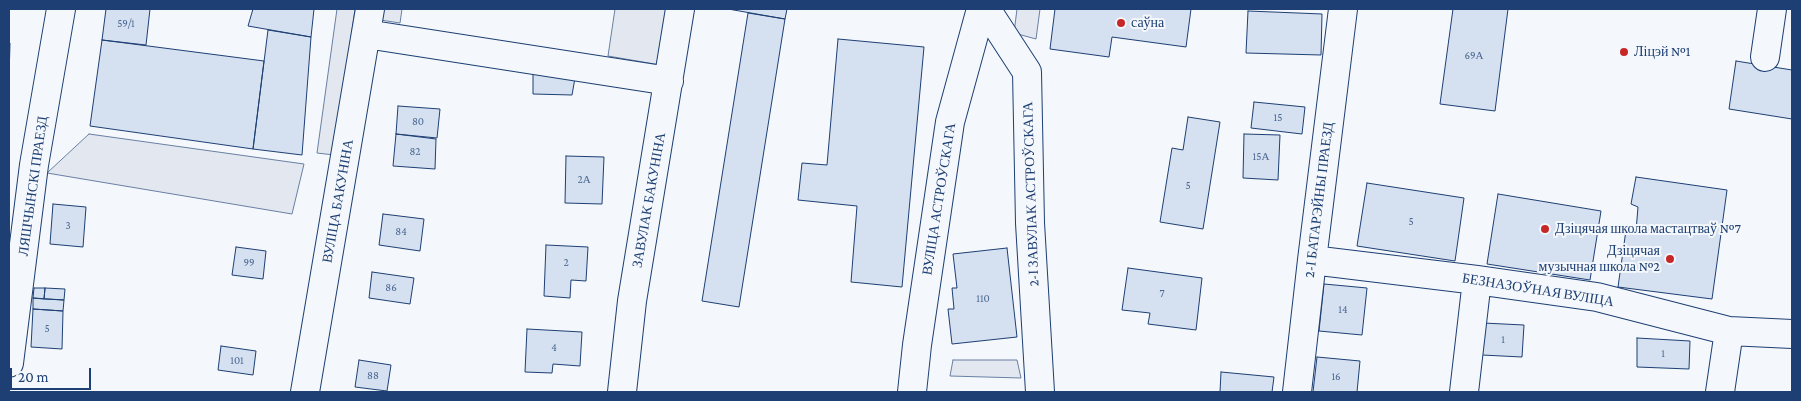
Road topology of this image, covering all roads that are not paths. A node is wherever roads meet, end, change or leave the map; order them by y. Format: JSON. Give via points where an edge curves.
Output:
{"nodes":[{"id":1,"x":61,"y":9,"type":"edge"},
{"id":2,"x":680,"y":9,"type":"edge"},
{"id":3,"x":981,"y":9,"type":"edge"},
{"id":4,"x":986,"y":9,"type":"edge"},
{"id":5,"x":1343,"y":9,"type":"edge"},
{"id":6,"x":1772,"y":9,"type":"edge"},
{"id":7,"x":368,"y":21,"type":"edge"},
{"id":8,"x":1765,"y":57,"type":"dead end"},
{"id":9,"x":669,"y":81,"type":"junction"},
{"id":10,"x":1312,"y":260,"type":"junction"},
{"id":11,"x":1478,"y":280,"type":"junction"},
{"id":12,"x":1728,"y":330,"type":"junction"},
{"id":13,"x":1792,"y":334,"type":"edge"},
{"id":14,"x":9,"y":363,"type":"edge"},
{"id":15,"x":306,"y":392,"type":"edge"},
{"id":16,"x":622,"y":392,"type":"edge"},
{"id":17,"x":912,"y":392,"type":"edge"},
{"id":18,"x":1040,"y":392,"type":"edge"},
{"id":19,"x":1297,"y":392,"type":"edge"},
{"id":20,"x":1464,"y":392,"type":"edge"},
{"id":21,"x":1720,"y":392,"type":"edge"}],
"edges":[{"from":1,"to":14,"type":"street","name":"ЛЯШЧЫНСКІ ПРАЕЗД","via":[[34,164]]},
{"from":2,"to":9,"type":"street","name":"ЗАВУЛАК БАКУНІНА"},
{"from":3,"to":17,"type":"street","name":"ВУЛІЦА АСТРОЎСКАГА","via":[[950,122]]},
{"from":4,"to":18,"type":"street","name":"2-І ЗАВУЛАК АСТРОЎСКАГА","via":[[1027,72],[1030,223]]},
{"from":5,"to":10,"type":"street","name":"2-І БАТАРЭЙНЫ ПРАЕЗД"},
{"from":6,"to":8,"type":"street"},
{"from":7,"to":9,"type":"street","via":[[615,73]]},
{"from":7,"to":15,"type":"street","name":"ВУЛІЦА БАКУНІНА"},
{"from":9,"to":16,"type":"street","name":"ЗАВУЛАК БАКУНІНА","via":[[632,302]]},
{"from":10,"to":11,"type":"street","name":"БЕЗНАЗОЎНАЯ ВУЛІЦА"},
{"from":10,"to":19,"type":"street","name":"2-І БАТАРЭЙНЫ ПРАЕЗД"},
{"from":11,"to":12,"type":"street","name":"БЕЗНАЗОЎНАЯ ВУЛІЦА","via":[[1597,297]]},
{"from":11,"to":20,"type":"street"},
{"from":12,"to":13,"type":"street","name":"БЕЗНАЗОЎНАЯ ВУЛІЦА"},
{"from":12,"to":21,"type":"street"}]}
